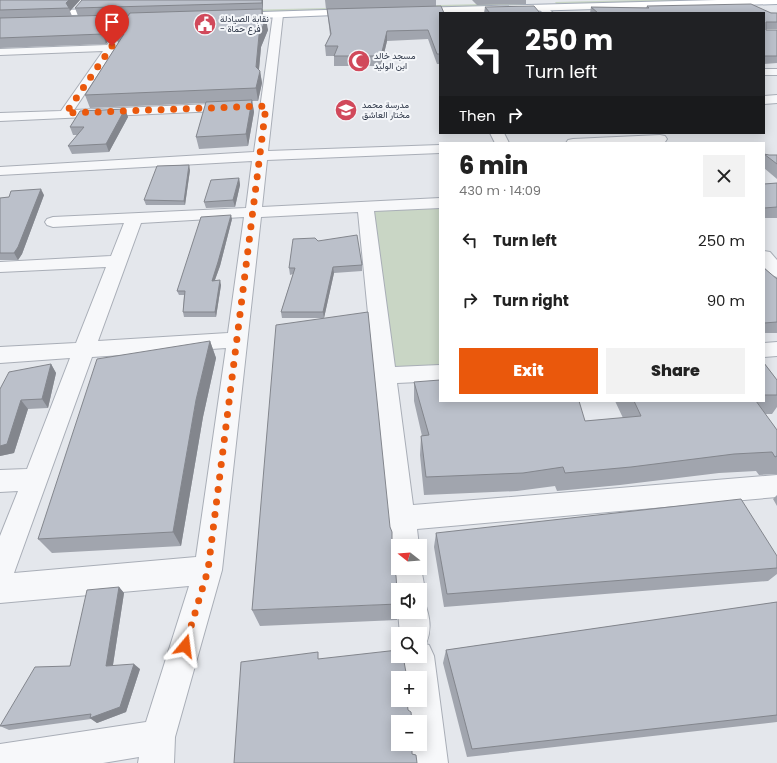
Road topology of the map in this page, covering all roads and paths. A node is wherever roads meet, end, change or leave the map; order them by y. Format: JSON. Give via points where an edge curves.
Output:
{"nodes":[{"id":1,"x":536,"y":0,"type":"edge"},
{"id":2,"x":777,"y":1,"type":"edge"},
{"id":3,"x":82,"y":4,"type":"edge"},
{"id":4,"x":361,"y":5,"type":"dead end"},
{"id":5,"x":545,"y":7,"type":"edge"},
{"id":6,"x":162,"y":10,"type":"edge"},
{"id":7,"x":369,"y":12,"type":"edge"},
{"id":8,"x":439,"y":12,"type":"edge"},
{"id":9,"x":74,"y":13,"type":"junction"},
{"id":10,"x":0,"y":14,"type":"edge"},
{"id":11,"x":278,"y":15,"type":"junction"},
{"id":12,"x":169,"y":18,"type":"edge"},
{"id":13,"x":130,"y":19,"type":"junction"},
{"id":14,"x":0,"y":22,"type":"edge"},
{"id":15,"x":110,"y":48,"type":"junction"},
{"id":16,"x":18,"y":51,"type":"junction"},
{"id":17,"x":0,"y":52,"type":"edge"},
{"id":18,"x":4,"y":64,"type":"dead end"},
{"id":19,"x":765,"y":72,"type":"edge"},
{"id":20,"x":777,"y":72,"type":"edge"},
{"id":21,"x":765,"y":100,"type":"edge"},
{"id":22,"x":777,"y":100,"type":"edge"},
{"id":23,"x":258,"y":106,"type":"junction"},
{"id":24,"x":66,"y":113,"type":"junction"},
{"id":25,"x":0,"y":117,"type":"edge"},
{"id":26,"x":659,"y":138,"type":"edge"},
{"id":27,"x":590,"y":142,"type":"edge"},
{"id":28,"x":439,"y":149,"type":"edge"},
{"id":29,"x":260,"y":156,"type":"junction"},
{"id":30,"x":0,"y":171,"type":"edge"},
{"id":31,"x":439,"y":203,"type":"edge"},
{"id":32,"x":365,"y":207,"type":"junction"},
{"id":33,"x":253,"y":212,"type":"junction"},
{"id":34,"x":134,"y":218,"type":"junction"},
{"id":35,"x":53,"y":222,"type":"dead end"},
{"id":36,"x":777,"y":244,"type":"edge"},
{"id":37,"x":767,"y":259,"type":"edge"},
{"id":38,"x":118,"y":261,"type":"junction"},
{"id":39,"x":0,"y":267,"type":"edge"},
{"id":40,"x":236,"y":340,"type":"junction"},
{"id":41,"x":777,"y":349,"type":"edge"},
{"id":42,"x":84,"y":350,"type":"junction"},
{"id":43,"x":765,"y":350,"type":"edge"},
{"id":44,"x":0,"y":355,"type":"edge"},
{"id":45,"x":439,"y":373,"type":"edge"},
{"id":46,"x":385,"y":376,"type":"junction"},
{"id":47,"x":36,"y":479,"type":"junction"},
{"id":48,"x":0,"y":481,"type":"edge"},
{"id":49,"x":777,"y":486,"type":"edge"},
{"id":50,"x":402,"y":518,"type":"junction"},
{"id":51,"x":404,"y":539,"type":"edge"},
{"id":52,"x":208,"y":570,"type":"junction"},
{"id":53,"x":0,"y":572,"type":"edge"},
{"id":54,"x":0,"y":589,"type":"edge"},
{"id":55,"x":419,"y":663,"type":"edge"},
{"id":56,"x":157,"y":750,"type":"edge"},
{"id":57,"x":0,"y":762,"type":"edge"},
{"id":58,"x":430,"y":763,"type":"edge"}],
"edges":[{"from":1,"to":5,"type":"main road","via":[[552,3],[551,6]]},
{"from":1,"to":8,"type":"main road","via":[[408,7]]},
{"from":2,"to":5,"type":"main road"},
{"from":3,"to":9,"type":"street"},
{"from":4,"to":11,"type":"main road","via":[[224,12]]},
{"from":5,"to":8,"type":"main road"},
{"from":6,"to":9,"type":"main road"},
{"from":7,"to":11,"type":"main road"},
{"from":9,"to":10,"type":"main road"},
{"from":11,"to":23,"type":"street"},
{"from":12,"to":13,"type":"main road"},
{"from":13,"to":14,"type":"main road"},
{"from":13,"to":15,"type":"street"},
{"from":15,"to":16,"type":"street"},
{"from":15,"to":24,"type":"street"},
{"from":16,"to":17,"type":"street"},
{"from":16,"to":18,"type":"street"},
{"from":19,"to":20,"type":"street"},
{"from":21,"to":22,"type":"street"},
{"from":23,"to":24,"type":"street"},
{"from":23,"to":29,"type":"street"},
{"from":24,"to":25,"type":"street"},
{"from":26,"to":27,"type":"street"},
{"from":28,"to":29,"type":"street"},
{"from":29,"to":30,"type":"street"},
{"from":29,"to":33,"type":"street"},
{"from":31,"to":32,"type":"street"},
{"from":32,"to":33,"type":"street"},
{"from":32,"to":46,"type":"street"},
{"from":33,"to":34,"type":"street"},
{"from":33,"to":40,"type":"street"},
{"from":34,"to":35,"type":"street"},
{"from":34,"to":38,"type":"street"},
{"from":36,"to":37,"type":"street"},
{"from":38,"to":39,"type":"street"},
{"from":38,"to":42,"type":"street"},
{"from":40,"to":42,"type":"street"},
{"from":40,"to":52,"type":"street"},
{"from":41,"to":43,"type":"street"},
{"from":42,"to":44,"type":"street"},
{"from":42,"to":47,"type":"street"},
{"from":45,"to":46,"type":"street"},
{"from":46,"to":50,"type":"street"},
{"from":47,"to":48,"type":"street"},
{"from":47,"to":53,"type":"street"},
{"from":49,"to":50,"type":"street"},
{"from":50,"to":51,"type":"street"},
{"from":52,"to":54,"type":"street"},
{"from":52,"to":56,"type":"street"},
{"from":55,"to":58,"type":"street"},
{"from":56,"to":57,"type":"street"}]}
